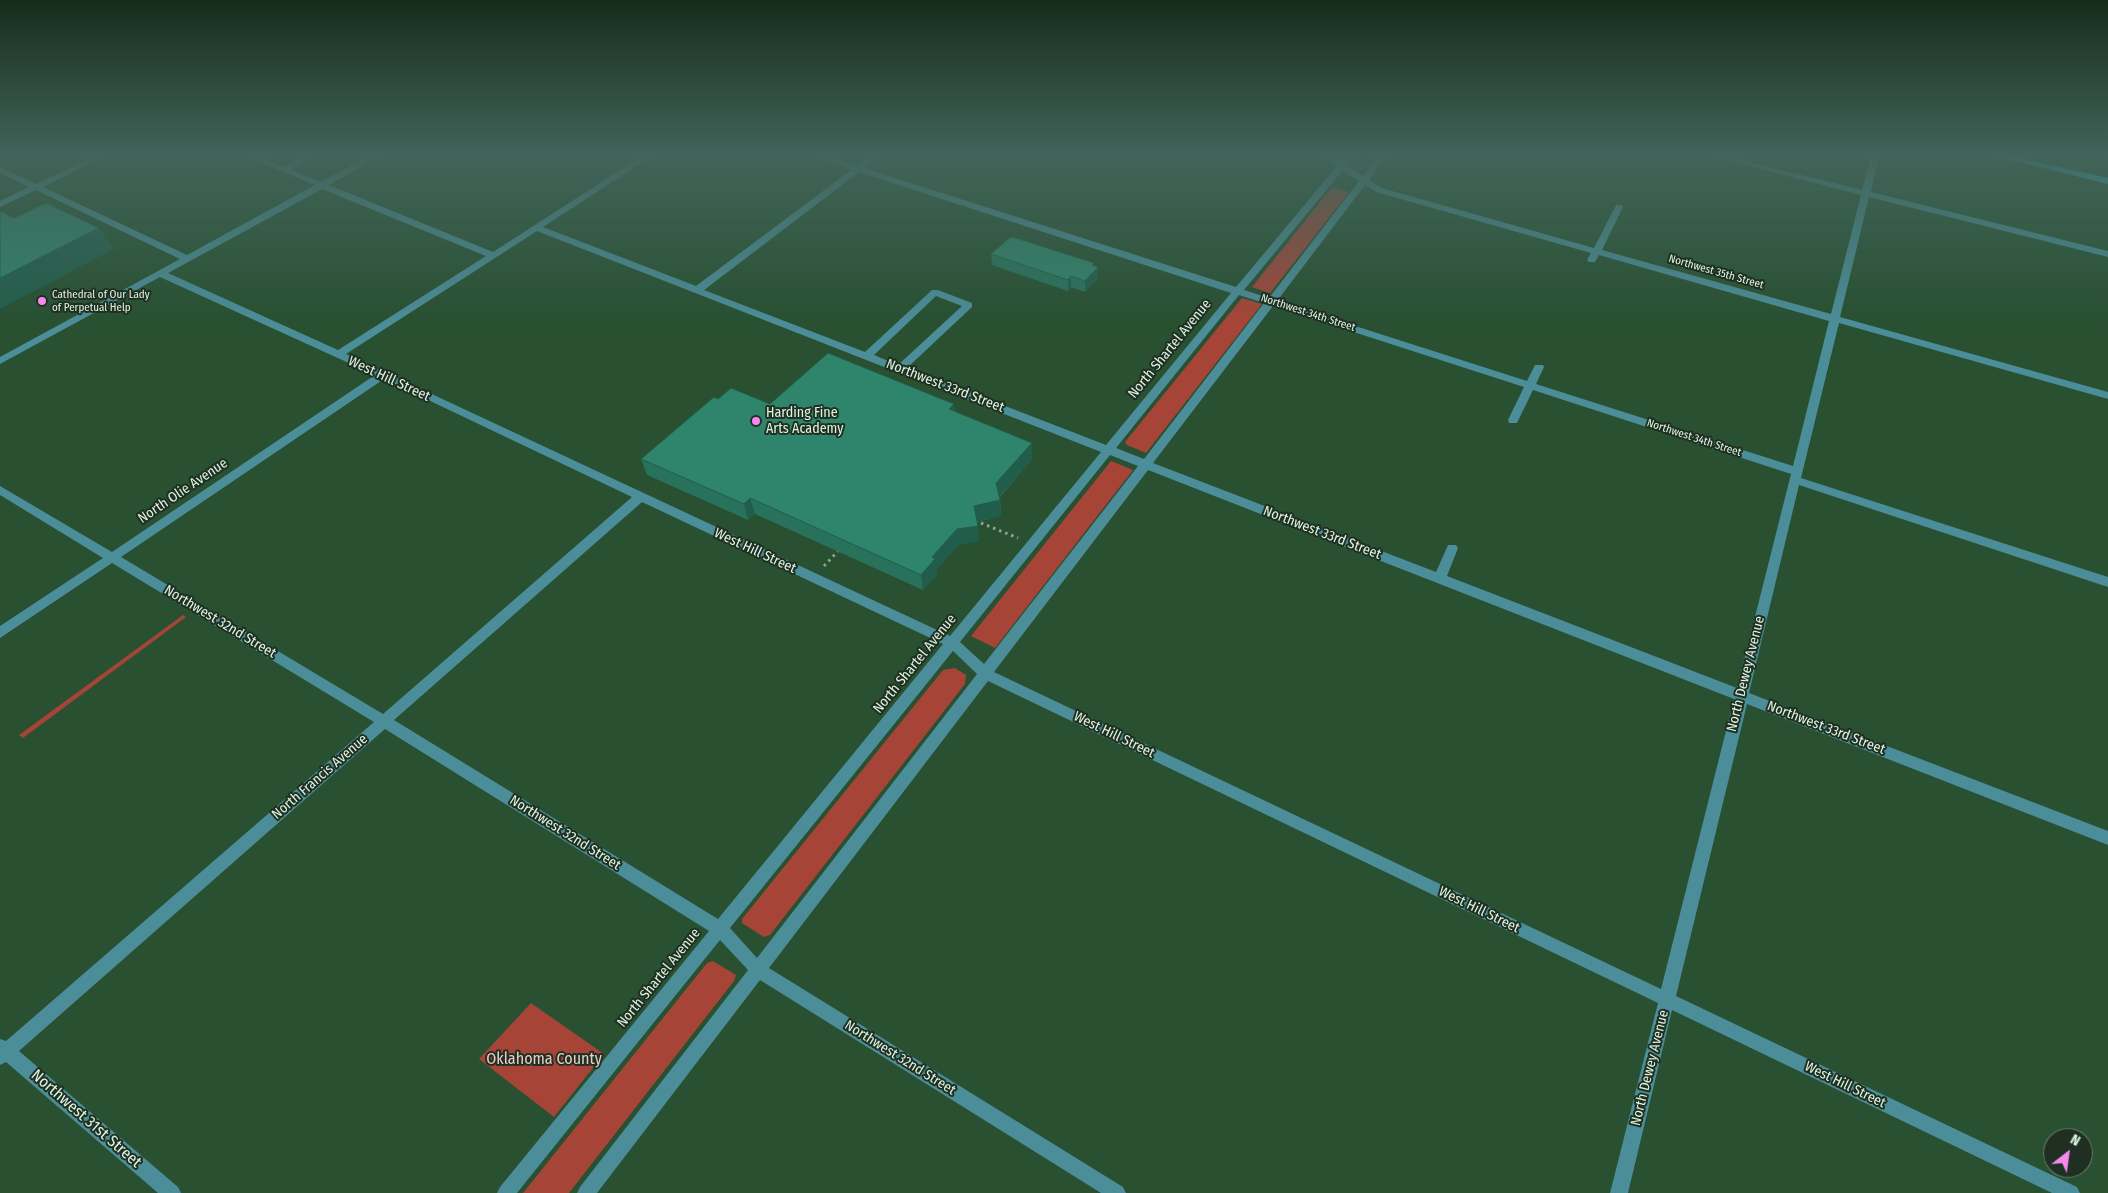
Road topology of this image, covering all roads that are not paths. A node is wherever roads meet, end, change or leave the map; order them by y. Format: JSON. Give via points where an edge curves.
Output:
{"nodes":[{"id":1,"x":91,"y":212,"type":"edge"},
{"id":2,"x":273,"y":212,"type":"edge"},
{"id":3,"x":387,"y":212,"type":"edge"},
{"id":4,"x":561,"y":212,"type":"edge"},
{"id":5,"x":801,"y":212,"type":"edge"},
{"id":6,"x":991,"y":212,"type":"edge"},
{"id":7,"x":1304,"y":212,"type":"edge"},
{"id":8,"x":1341,"y":212,"type":"edge"},
{"id":9,"x":1450,"y":212,"type":"edge"},
{"id":10,"x":1618,"y":212,"type":"edge"},
{"id":11,"x":1862,"y":212,"type":"edge"},
{"id":12,"x":1938,"y":212,"type":"edge"},
{"id":13,"x":536,"y":228,"type":"junction"},
{"id":14,"x":2108,"y":254,"type":"edge"},
{"id":15,"x":493,"y":255,"type":"junction"},
{"id":16,"x":1594,"y":256,"type":"junction"},
{"id":17,"x":188,"y":258,"type":"junction"},
{"id":18,"x":161,"y":274,"type":"junction"},
{"id":19,"x":697,"y":290,"type":"junction"},
{"id":20,"x":1239,"y":291,"type":"junction"},
{"id":21,"x":1272,"y":301,"type":"junction"},
{"id":22,"x":1834,"y":319,"type":"junction"},
{"id":23,"x":338,"y":355,"type":"junction"},
{"id":24,"x":867,"y":356,"type":"junction"},
{"id":25,"x":0,"y":361,"type":"edge"},
{"id":26,"x":1539,"y":367,"type":"dead end"},
{"id":27,"x":900,"y":369,"type":"junction"},
{"id":28,"x":382,"y":375,"type":"junction"},
{"id":29,"x":1530,"y":385,"type":"junction"},
{"id":30,"x":2108,"y":396,"type":"edge"},
{"id":31,"x":1513,"y":420,"type":"dead end"},
{"id":32,"x":1109,"y":450,"type":"junction"},
{"id":33,"x":1148,"y":465,"type":"junction"},
{"id":34,"x":1797,"y":476,"type":"junction"},
{"id":35,"x":0,"y":490,"type":"edge"},
{"id":36,"x":640,"y":497,"type":"junction"},
{"id":37,"x":1452,"y":548,"type":"dead end"},
{"id":38,"x":112,"y":557,"type":"junction"},
{"id":39,"x":1440,"y":578,"type":"junction"},
{"id":40,"x":2108,"y":582,"type":"edge"},
{"id":41,"x":0,"y":633,"type":"edge"},
{"id":42,"x":953,"y":643,"type":"junction"},
{"id":43,"x":986,"y":674,"type":"junction"},
{"id":44,"x":1740,"y":695,"type":"junction"},
{"id":45,"x":384,"y":721,"type":"junction"},
{"id":46,"x":2108,"y":838,"type":"edge"},
{"id":47,"x":720,"y":929,"type":"junction"},
{"id":48,"x":758,"y":970,"type":"junction"},
{"id":49,"x":1666,"y":999,"type":"junction"},
{"id":50,"x":2,"y":1051,"type":"edge"},
{"id":51,"x":172,"y":1193,"type":"edge"},
{"id":52,"x":506,"y":1193,"type":"edge"},
{"id":53,"x":586,"y":1193,"type":"edge"},
{"id":54,"x":1117,"y":1193,"type":"edge"},
{"id":55,"x":1619,"y":1193,"type":"edge"},
{"id":56,"x":2071,"y":1193,"type":"edge"}],
"edges":[{"from":1,"to":17,"type":"street"},
{"from":2,"to":17,"type":"street"},
{"from":3,"to":15,"type":"street"},
{"from":4,"to":13,"type":"street"},
{"from":5,"to":19,"type":"street"},
{"from":6,"to":20,"type":"street","name":"Northwest 34th Street"},
{"from":7,"to":20,"type":"street","name":"North Shartel Avenue"},
{"from":8,"to":21,"type":"street"},
{"from":9,"to":16,"type":"street","name":"Northwest 35th Street"},
{"from":10,"to":16,"type":"street"},
{"from":11,"to":22,"type":"street","name":"North Dewey Avenue"},
{"from":12,"to":14,"type":"street"},
{"from":13,"to":15,"type":"street"},
{"from":13,"to":19,"type":"street","name":"Northwest 33rd Street"},
{"from":15,"to":23,"type":"street"},
{"from":16,"to":22,"type":"street","name":"Northwest 35th Street"},
{"from":17,"to":18,"type":"street"},
{"from":18,"to":23,"type":"street","name":"West Hill Street"},
{"from":18,"to":25,"type":"street"},
{"from":19,"to":24,"type":"street","name":"Northwest 33rd Street"},
{"from":20,"to":21,"type":"street","name":"Northwest 34th Street"},
{"from":20,"to":32,"type":"street","name":"North Shartel Avenue"},
{"from":21,"to":29,"type":"street","name":"Northwest 34th Street"},
{"from":21,"to":33,"type":"street"},
{"from":22,"to":30,"type":"street","name":"Northwest 35th Street"},
{"from":22,"to":34,"type":"street","name":"North Dewey Avenue"},
{"from":23,"to":28,"type":"street","name":"West Hill Street"},
{"from":24,"to":27,"type":"street","name":"Northwest 33rd Street"},
{"from":24,"to":27,"type":"street","via":[[935,292],[969,305]]},
{"from":26,"to":29,"type":"street"},
{"from":27,"to":32,"type":"street","name":"Northwest 33rd Street"},
{"from":28,"to":36,"type":"street","name":"West Hill Street"},
{"from":28,"to":38,"type":"street","name":"North Olie Avenue"},
{"from":29,"to":31,"type":"street"},
{"from":29,"to":34,"type":"street","name":"Northwest 34th Street"},
{"from":32,"to":33,"type":"street","name":"Northwest 33rd Street"},
{"from":32,"to":42,"type":"street","name":"North Shartel Avenue"},
{"from":33,"to":39,"type":"street","name":"Northwest 33rd Street"},
{"from":33,"to":43,"type":"street"},
{"from":34,"to":40,"type":"street","name":"Northwest 34th Street"},
{"from":34,"to":44,"type":"street","name":"North Dewey Avenue"},
{"from":35,"to":38,"type":"street","name":"Northwest 32nd Street"},
{"from":36,"to":42,"type":"street","name":"West Hill Street"},
{"from":36,"to":45,"type":"street","name":"North Francis Avenue"},
{"from":37,"to":39,"type":"street"},
{"from":38,"to":41,"type":"street","name":"North Olie Avenue"},
{"from":38,"to":45,"type":"street","name":"Northwest 32nd Street"},
{"from":39,"to":44,"type":"street","name":"Northwest 33rd Street"},
{"from":42,"to":43,"type":"street","name":"West Hill Street"},
{"from":42,"to":47,"type":"street","name":"North Shartel Avenue"},
{"from":43,"to":48,"type":"street"},
{"from":43,"to":49,"type":"street","name":"West Hill Street"},
{"from":44,"to":46,"type":"street","name":"Northwest 33rd Street"},
{"from":44,"to":49,"type":"street","name":"North Dewey Avenue"},
{"from":45,"to":47,"type":"street","name":"Northwest 32nd Street"},
{"from":45,"to":50,"type":"street","name":"North Francis Avenue"},
{"from":47,"to":48,"type":"street","name":"Northwest 32nd Street"},
{"from":47,"to":52,"type":"street","name":"North Shartel Avenue"},
{"from":48,"to":53,"type":"street"},
{"from":48,"to":54,"type":"street","name":"Northwest 32nd Street"},
{"from":49,"to":55,"type":"street","name":"North Dewey Avenue"},
{"from":49,"to":56,"type":"street","name":"West Hill Street"},
{"from":50,"to":51,"type":"street","name":"Northwest 31st Street"}]}
